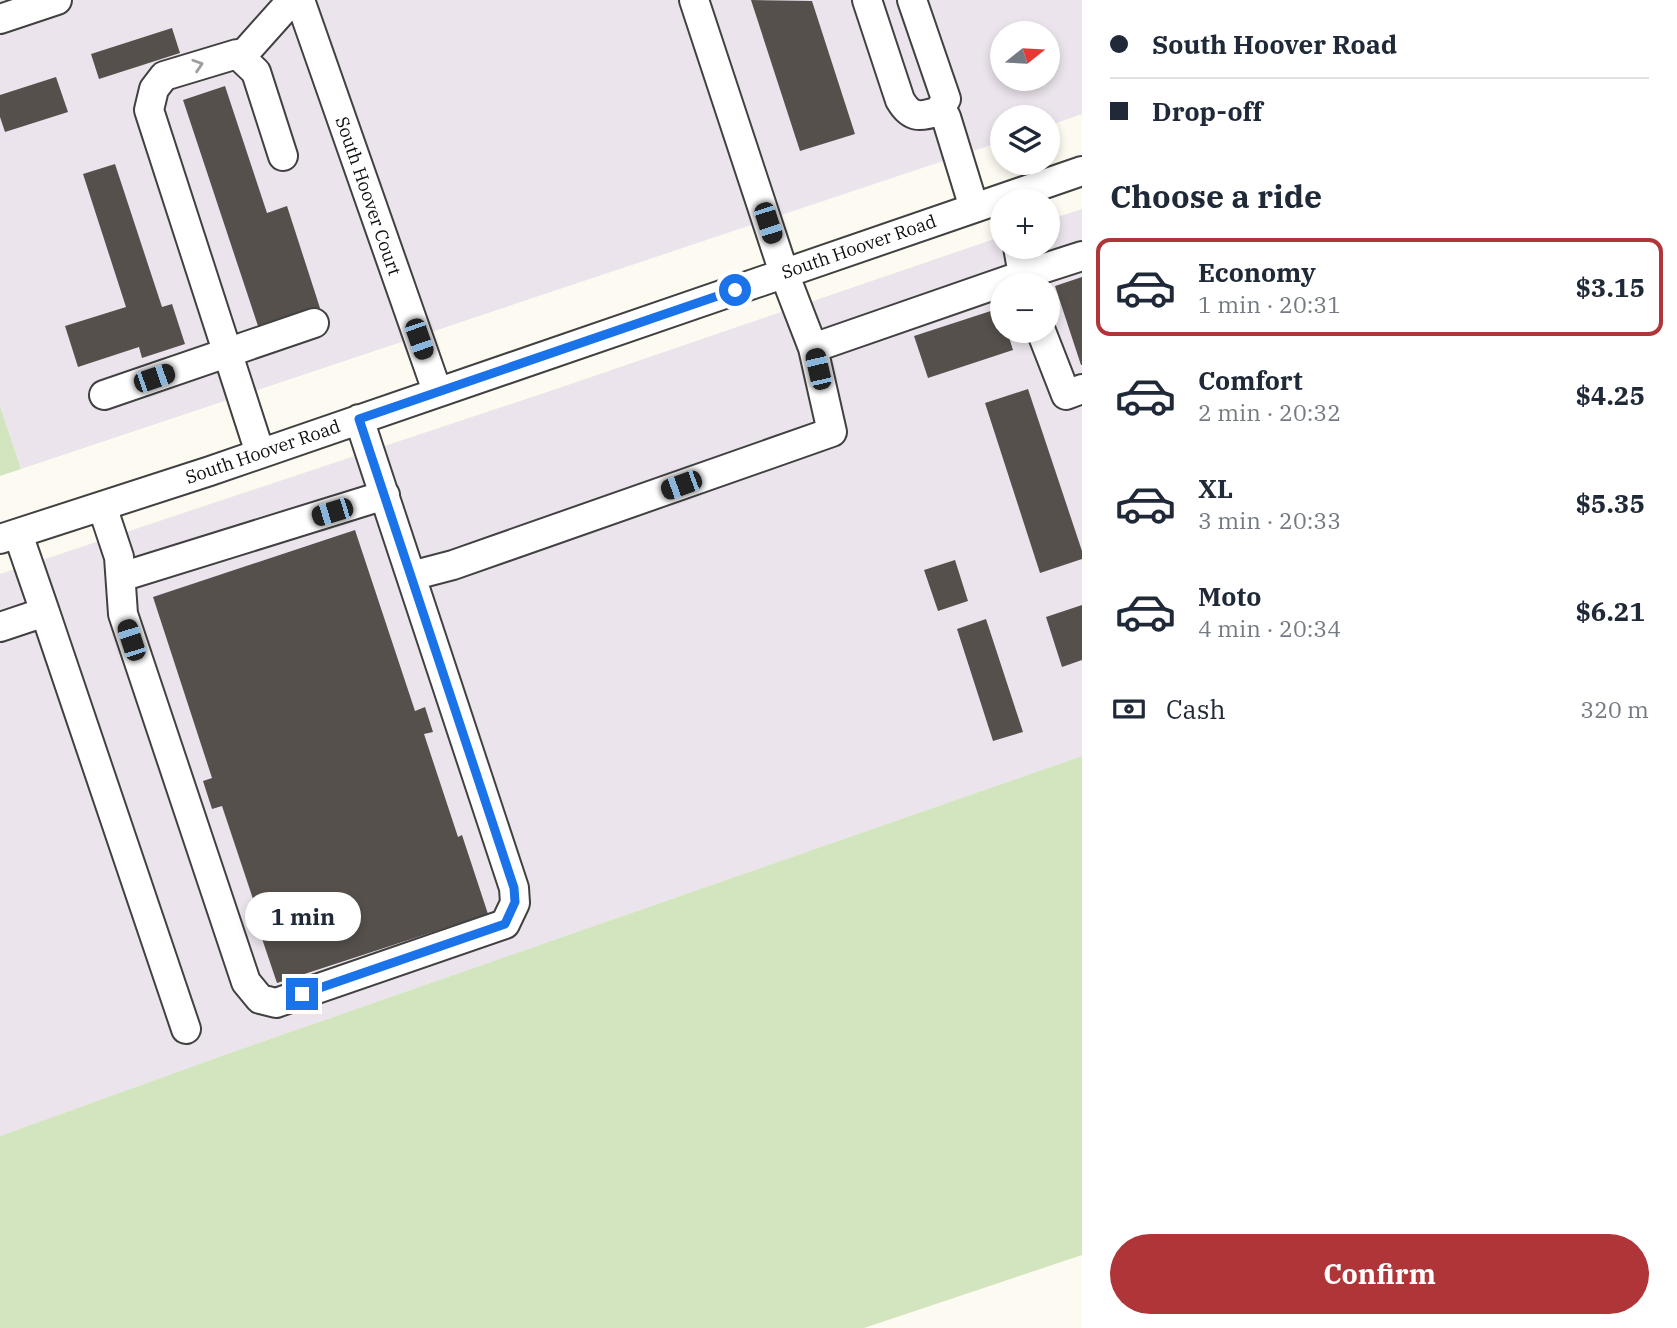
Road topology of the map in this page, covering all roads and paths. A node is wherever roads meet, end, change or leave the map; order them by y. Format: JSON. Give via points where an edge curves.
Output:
{"nodes":[{"id":1,"x":57,"y":0,"type":"edge"},
{"id":2,"x":292,"y":0,"type":"edge"},
{"id":3,"x":300,"y":0,"type":"edge"},
{"id":4,"x":694,"y":0,"type":"edge"},
{"id":5,"x":867,"y":0,"type":"edge"},
{"id":6,"x":912,"y":0,"type":"edge"},
{"id":7,"x":0,"y":19,"type":"edge"},
{"id":8,"x":237,"y":55,"type":"junction"},
{"id":9,"x":939,"y":111,"type":"junction"},
{"id":10,"x":283,"y":156,"type":"dead end"},
{"id":11,"x":1082,"y":171,"type":"edge"},
{"id":12,"x":1034,"y":189,"type":"edge"},
{"id":13,"x":990,"y":204,"type":"edge"},
{"id":14,"x":974,"y":208,"type":"junction"},
{"id":15,"x":1082,"y":256,"type":"edge"},
{"id":16,"x":784,"y":273,"type":"junction"},
{"id":17,"x":1041,"y":273,"type":"edge"},
{"id":18,"x":990,"y":291,"type":"edge"},
{"id":19,"x":314,"y":323,"type":"dead end"},
{"id":20,"x":1046,"y":343,"type":"edge"},
{"id":21,"x":813,"y":348,"type":"junction"},
{"id":22,"x":229,"y":352,"type":"junction"},
{"id":23,"x":1082,"y":389,"type":"edge"},
{"id":24,"x":437,"y":391,"type":"junction"},
{"id":25,"x":104,"y":395,"type":"dead end"},
{"id":26,"x":359,"y":419,"type":"junction"},
{"id":27,"x":260,"y":453,"type":"junction"},
{"id":28,"x":384,"y":495,"type":"junction"},
{"id":29,"x":102,"y":506,"type":"junction"},
{"id":30,"x":9,"y":536,"type":"edge"},
{"id":31,"x":411,"y":576,"type":"junction"},
{"id":32,"x":121,"y":577,"type":"junction"},
{"id":33,"x":45,"y":612,"type":"junction"},
{"id":34,"x":0,"y":627,"type":"edge"},
{"id":35,"x":186,"y":1029,"type":"dead end"}],
"edges":[{"from":1,"to":7,"type":"street"},
{"from":2,"to":8,"type":"street"},
{"from":3,"to":24,"type":"street","name":"South Hoover Court"},
{"from":4,"to":16,"type":"street"},
{"from":5,"to":9,"type":"street","via":[[906,111],[921,117]]},
{"from":6,"to":9,"type":"street","via":[[946,99]]},
{"from":8,"to":10,"type":"street","via":[[256,72]]},
{"from":22,"to":8,"type":"street","one_way":true,"via":[[149,110],[164,76]]},
{"from":9,"to":14,"type":"street","via":[[946,117]]},
{"from":11,"to":12,"type":"street","name":"South Hoover Road"},
{"from":13,"to":14,"type":"street","name":"South Hoover Road"},
{"from":14,"to":16,"type":"street","name":"South Hoover Road"},
{"from":15,"to":17,"type":"street"},
{"from":16,"to":21,"type":"street"},
{"from":16,"to":24,"type":"street","name":"South Hoover Road"},
{"from":18,"to":21,"type":"street"},
{"from":19,"to":22,"type":"street"},
{"from":20,"to":23,"type":"street","via":[[1066,395]]},
{"from":21,"to":31,"type":"street","via":[[832,432]]},
{"from":22,"to":25,"type":"street"},
{"from":22,"to":27,"type":"street"},
{"from":24,"to":26,"type":"street","name":"South Hoover Road"},
{"from":26,"to":27,"type":"street","name":"South Hoover Road"},
{"from":26,"to":28,"type":"street"},
{"from":27,"to":29,"type":"street","name":"South Hoover Road"},
{"from":28,"to":31,"type":"street"},
{"from":28,"to":32,"type":"street"},
{"from":29,"to":30,"type":"street","name":"South Hoover Road"},
{"from":29,"to":32,"type":"street"},
{"from":30,"to":33,"type":"street"},
{"from":31,"to":32,"type":"street","via":[[515,902],[505,924],[276,1003],[260,999],[246,982],[123,614]]},
{"from":33,"to":34,"type":"street"},
{"from":33,"to":35,"type":"street"}]}
